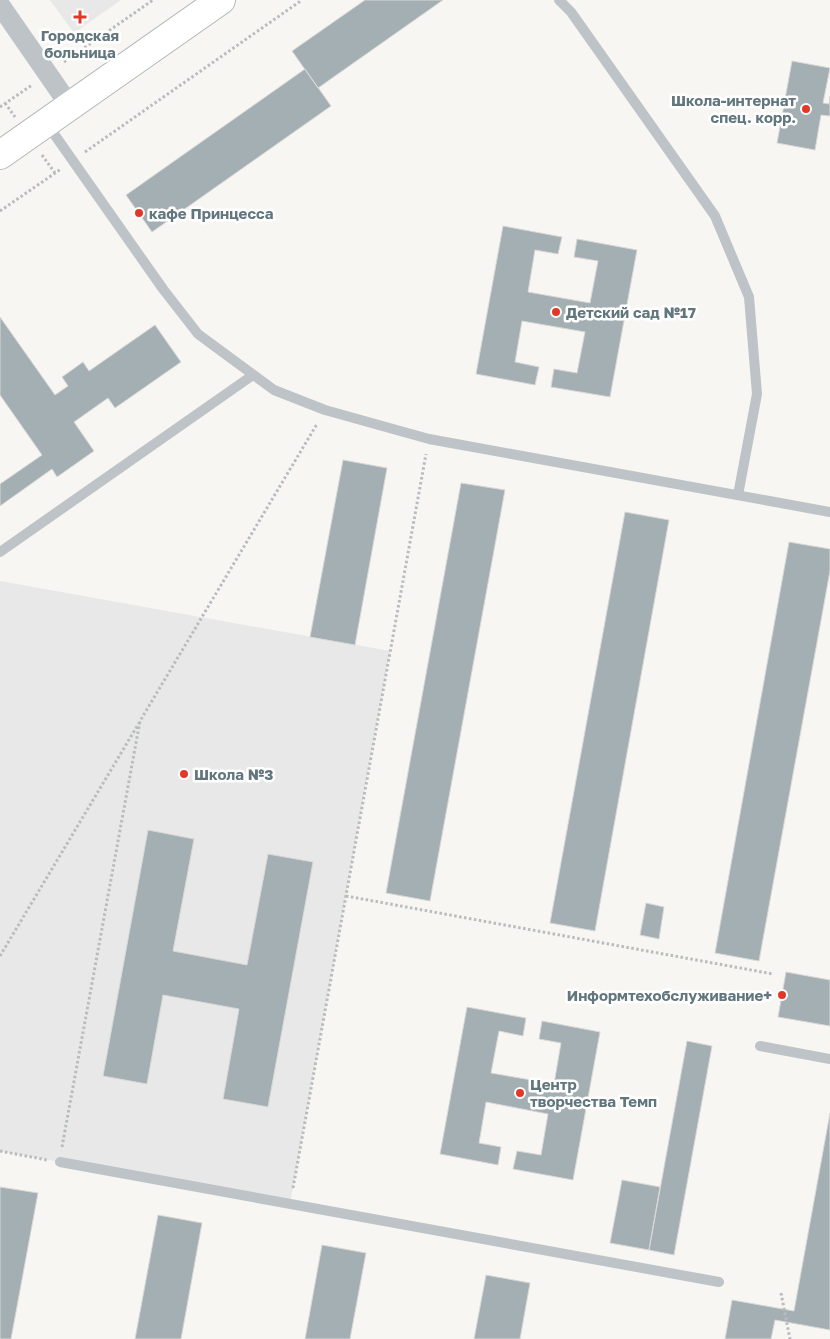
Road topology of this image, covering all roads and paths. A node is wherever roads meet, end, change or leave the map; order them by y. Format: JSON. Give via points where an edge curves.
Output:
{"nodes":[{"id":1,"x":153,"y":0,"type":"edge"},
{"id":2,"x":221,"y":0,"type":"edge"},
{"id":3,"x":302,"y":0,"type":"edge"},
{"id":4,"x":559,"y":0,"type":"edge"},
{"id":5,"x":0,"y":6,"type":"edge"},
{"id":6,"x":48,"y":73,"type":"junction"},
{"id":7,"x":70,"y":106,"type":"junction"},
{"id":8,"x":0,"y":107,"type":"edge"},
{"id":9,"x":46,"y":123,"type":"junction"},
{"id":10,"x":0,"y":155,"type":"edge"},
{"id":11,"x":73,"y":161,"type":"junction"},
{"id":12,"x":0,"y":211,"type":"edge"},
{"id":13,"x":253,"y":375,"type":"junction"},
{"id":14,"x":325,"y":410,"type":"junction"},
{"id":15,"x":429,"y":439,"type":"junction"},
{"id":16,"x":738,"y":495,"type":"junction"},
{"id":17,"x":830,"y":512,"type":"edge"},
{"id":18,"x":0,"y":552,"type":"edge"},
{"id":19,"x":140,"y":721,"type":"junction"},
{"id":20,"x":346,"y":896,"type":"junction"},
{"id":21,"x":0,"y":956,"type":"edge"},
{"id":22,"x":773,"y":974,"type":"dead end"},
{"id":23,"x":760,"y":1046,"type":"dead end"},
{"id":24,"x":830,"y":1059,"type":"edge"},
{"id":25,"x":0,"y":1152,"type":"edge"},
{"id":26,"x":60,"y":1162,"type":"junction"},
{"id":27,"x":290,"y":1204,"type":"junction"},
{"id":28,"x":719,"y":1282,"type":"dead end"},
{"id":29,"x":781,"y":1293,"type":"dead end"},
{"id":30,"x":790,"y":1339,"type":"edge"}],
"edges":[{"from":1,"to":6,"type":"path"},
{"from":2,"to":7,"type":"street"},
{"from":3,"to":11,"type":"path"},
{"from":4,"to":16,"type":"lane","via":[[571,12],[716,216],[749,296],[756,394]]},
{"from":5,"to":6,"type":"street"},
{"from":6,"to":7,"type":"street"},
{"from":6,"to":8,"type":"path"},
{"from":7,"to":9,"type":"street"},
{"from":9,"to":10,"type":"street"},
{"from":9,"to":11,"type":"lane"},
{"from":11,"to":12,"type":"path"},
{"from":11,"to":13,"type":"lane","via":[[198,334]]},
{"from":13,"to":14,"type":"lane","via":[[274,390]]},
{"from":13,"to":18,"type":"lane"},
{"from":14,"to":15,"type":"lane"},
{"from":14,"to":19,"type":"path"},
{"from":15,"to":16,"type":"lane"},
{"from":15,"to":20,"type":"path"},
{"from":16,"to":17,"type":"lane"},
{"from":19,"to":21,"type":"path"},
{"from":19,"to":26,"type":"path"},
{"from":20,"to":22,"type":"path"},
{"from":20,"to":27,"type":"path"},
{"from":23,"to":24,"type":"lane"},
{"from":25,"to":26,"type":"path"},
{"from":26,"to":27,"type":"lane"},
{"from":27,"to":28,"type":"lane"},
{"from":29,"to":30,"type":"path"}]}
